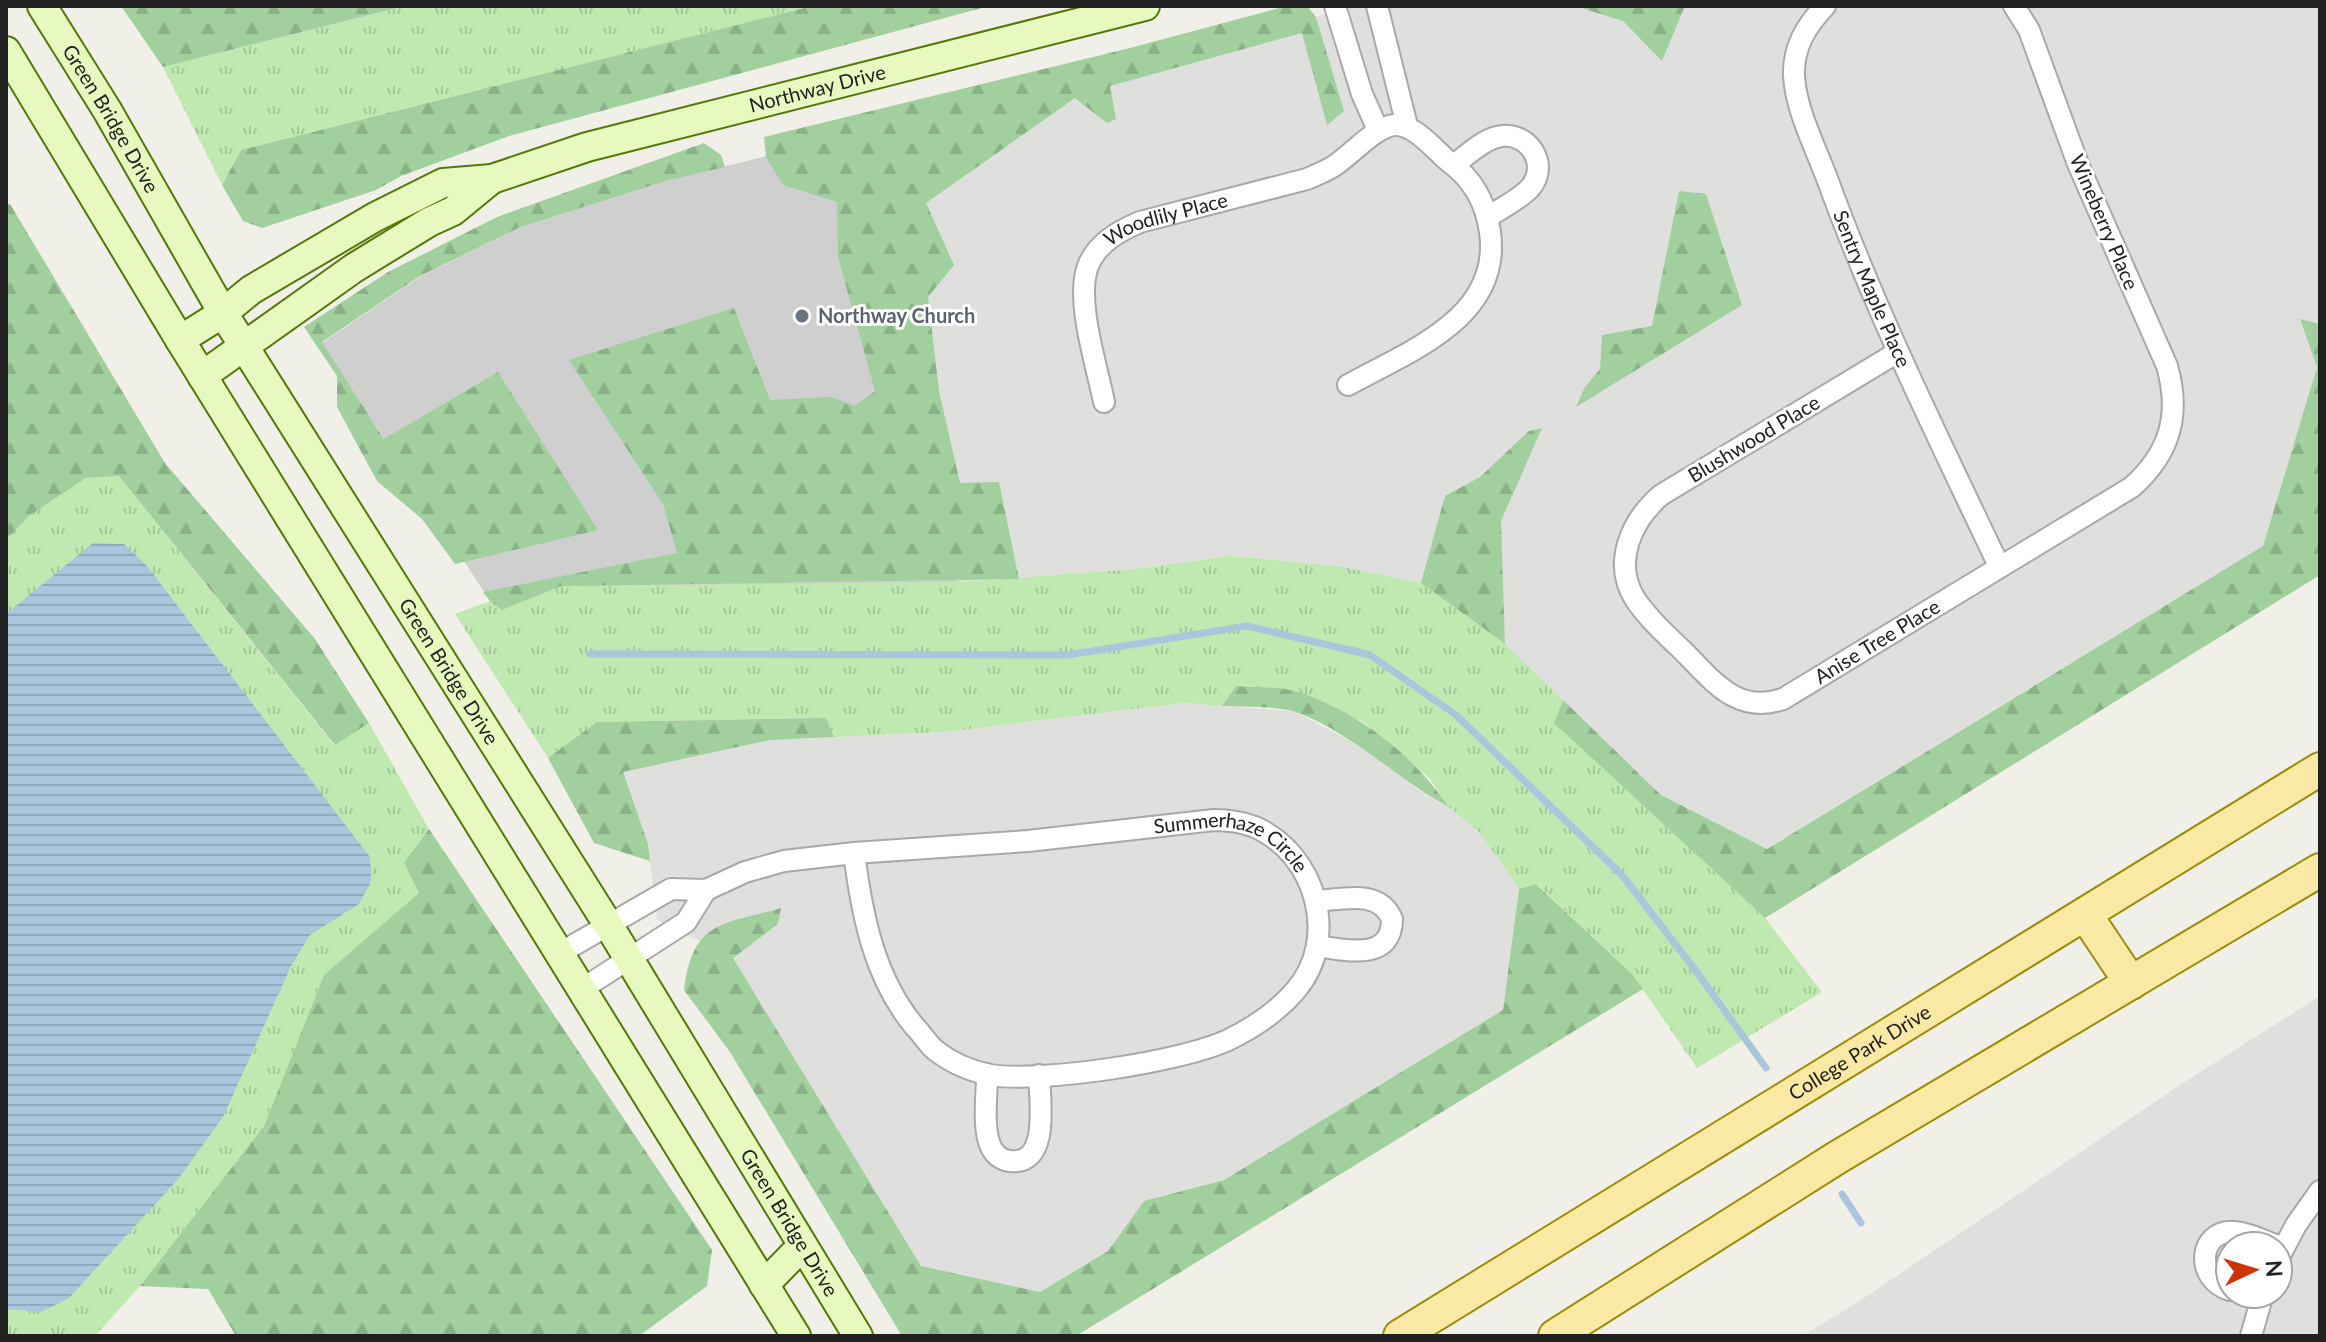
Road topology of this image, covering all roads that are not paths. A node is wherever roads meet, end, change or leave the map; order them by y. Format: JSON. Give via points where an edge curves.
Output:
{"nodes":[{"id":1,"x":42,"y":6,"type":"edge"},
{"id":2,"x":1145,"y":6,"type":"edge"},
{"id":3,"x":1335,"y":6,"type":"edge"},
{"id":4,"x":1377,"y":6,"type":"edge"},
{"id":5,"x":1825,"y":6,"type":"edge"},
{"id":6,"x":2014,"y":6,"type":"edge"},
{"id":7,"x":6,"y":51,"type":"edge"},
{"id":8,"x":1407,"y":126,"type":"junction"},
{"id":9,"x":1378,"y":130,"type":"junction"},
{"id":10,"x":1454,"y":165,"type":"junction"},
{"id":11,"x":492,"y":179,"type":"junction"},
{"id":12,"x":1488,"y":217,"type":"junction"},
{"id":13,"x":223,"y":313,"type":"junction"},
{"id":14,"x":180,"y":340,"type":"junction"},
{"id":15,"x":244,"y":346,"type":"junction"},
{"id":16,"x":1898,"y":352,"type":"junction"},
{"id":17,"x":202,"y":376,"type":"junction"},
{"id":18,"x":1348,"y":385,"type":"dead end"},
{"id":19,"x":1104,"y":402,"type":"dead end"},
{"id":20,"x":2167,"y":441,"type":"joint"},
{"id":21,"x":1627,"y":544,"type":"joint"},
{"id":22,"x":1999,"y":566,"type":"junction"},
{"id":23,"x":2320,"y":769,"type":"edge"},
{"id":24,"x":854,"y":853,"type":"junction"},
{"id":25,"x":2320,"y":870,"type":"edge"},
{"id":26,"x":706,"y":890,"type":"junction"},
{"id":27,"x":1317,"y":901,"type":"junction"},
{"id":28,"x":2085,"y":914,"type":"junction"},
{"id":29,"x":609,"y":926,"type":"junction"},
{"id":30,"x":1317,"y":946,"type":"junction"},
{"id":31,"x":560,"y":953,"type":"junction"},
{"id":32,"x":629,"y":959,"type":"junction"},
{"id":33,"x":2131,"y":983,"type":"junction"},
{"id":34,"x":582,"y":989,"type":"junction"},
{"id":35,"x":987,"y":1074,"type":"junction"},
{"id":36,"x":1039,"y":1075,"type":"junction"},
{"id":37,"x":2320,"y":1191,"type":"edge"},
{"id":38,"x":2292,"y":1230,"type":"edge"},
{"id":39,"x":2214,"y":1240,"type":"edge"},
{"id":40,"x":802,"y":1246,"type":"junction"},
{"id":41,"x":2214,"y":1283,"type":"edge"},
{"id":42,"x":764,"y":1285,"type":"junction"},
{"id":43,"x":2258,"y":1310,"type":"edge"},
{"id":44,"x":796,"y":1336,"type":"edge"},
{"id":45,"x":858,"y":1336,"type":"edge"},
{"id":46,"x":1400,"y":1336,"type":"edge"},
{"id":47,"x":1555,"y":1336,"type":"edge"},
{"id":48,"x":2251,"y":1336,"type":"edge"}],
"edges":[{"from":1,"to":13,"type":"main road","name":"Green Bridge Drive"},
{"from":2,"to":11,"type":"main road","name":"Northway Drive","via":[[587,147]]},
{"from":3,"to":9,"type":"street"},
{"from":4,"to":8,"type":"street"},
{"from":5,"to":16,"type":"street","name":"Sentry Maple Place","via":[[1811,20],[1795,58],[1798,99]]},
{"from":6,"to":20,"type":"street","name":"Wineberry Place","via":[[2029,30],[2078,164],[2167,366],[2173,401]]},
{"from":7,"to":14,"type":"main road"},
{"from":8,"to":9,"type":"street"},
{"from":8,"to":10,"type":"street"},
{"from":9,"to":19,"type":"street","name":"Woodlily Place","via":[[1332,167],[1307,179],[1140,222],[1100,247],[1084,283]]},
{"from":10,"to":12,"type":"street","via":[[1474,187]]},
{"from":10,"to":12,"type":"street","via":[[1497,137],[1529,143],[1538,167],[1531,187]]},
{"from":11,"to":13,"type":"main road","name":"Northway Drive","via":[[443,183],[251,290]]},
{"from":11,"to":15,"type":"main road","name":"Northway Drive","via":[[453,211],[354,268]]},
{"from":12,"to":18,"type":"street","via":[[1489,269],[1466,311],[1430,340]]},
{"from":13,"to":14,"type":"main road","name":"Northway Drive"},
{"from":13,"to":15,"type":"main road","name":"Green Bridge Drive"},
{"from":14,"to":17,"type":"main road"},
{"from":15,"to":17,"type":"main road","name":"Northway Drive"},
{"from":15,"to":29,"type":"main road","name":"Green Bridge Drive"},
{"from":16,"to":21,"type":"street","name":"Blushwood Place","via":[[1661,495],[1644,509]]},
{"from":16,"to":22,"type":"street","name":"Sentry Maple Place"},
{"from":17,"to":31,"type":"main road"},
{"from":20,"to":22,"type":"street","name":"Anise Tree Place","via":[[2132,487]]},
{"from":21,"to":22,"type":"street","name":"Anise Tree Place","via":[[1630,587],[1651,619],[1724,691],[1754,705],[1783,699]]},
{"from":23,"to":28,"type":"main road","name":"College Park Drive"},
{"from":24,"to":26,"type":"street","name":"Summerhaze Circle","via":[[784,861]]},
{"from":24,"to":27,"type":"street","name":"Summerhaze Circle","via":[[1014,842],[1185,821],[1233,821],[1273,838],[1293,856]]},
{"from":24,"to":35,"type":"street","name":"Summerhaze Circle","via":[[860,904],[877,962],[901,1010],[934,1049]]},
{"from":25,"to":33,"type":"main road"},
{"from":26,"to":29,"type":"street","name":"Summerhaze Circle","via":[[671,889]]},
{"from":26,"to":32,"type":"street","via":[[686,922]]},
{"from":27,"to":30,"type":"street","name":"Summerhaze Circle"},
{"from":27,"to":30,"type":"street","via":[[1370,898],[1392,919],[1389,938],[1372,949]]},
{"from":28,"to":33,"type":"main road"},
{"from":28,"to":46,"type":"main road","name":"College Park Drive"},
{"from":29,"to":31,"type":"street","name":"Summerhaze Circle"},
{"from":29,"to":32,"type":"main road","name":"Green Bridge Drive"},
{"from":30,"to":36,"type":"street","name":"Summerhaze Circle","via":[[1297,990],[1226,1041],[1172,1057]]},
{"from":31,"to":34,"type":"main road"},
{"from":32,"to":34,"type":"street"},
{"from":32,"to":40,"type":"main road","name":"Green Bridge Drive"},
{"from":33,"to":47,"type":"main road","via":[[1838,1157]]},
{"from":34,"to":42,"type":"main road"},
{"from":35,"to":36,"type":"street","name":"Summerhaze Circle"},
{"from":35,"to":36,"type":"street","via":[[988,1139],[992,1151],[1013,1162],[1036,1150]]},
{"from":37,"to":38,"type":"street"},
{"from":39,"to":41,"type":"street","via":[[2206,1252],[2205,1268]]},
{"from":40,"to":42,"type":"main road"},
{"from":40,"to":45,"type":"main road","name":"Green Bridge Drive"},
{"from":42,"to":44,"type":"main road"},
{"from":43,"to":48,"type":"street"}]}
